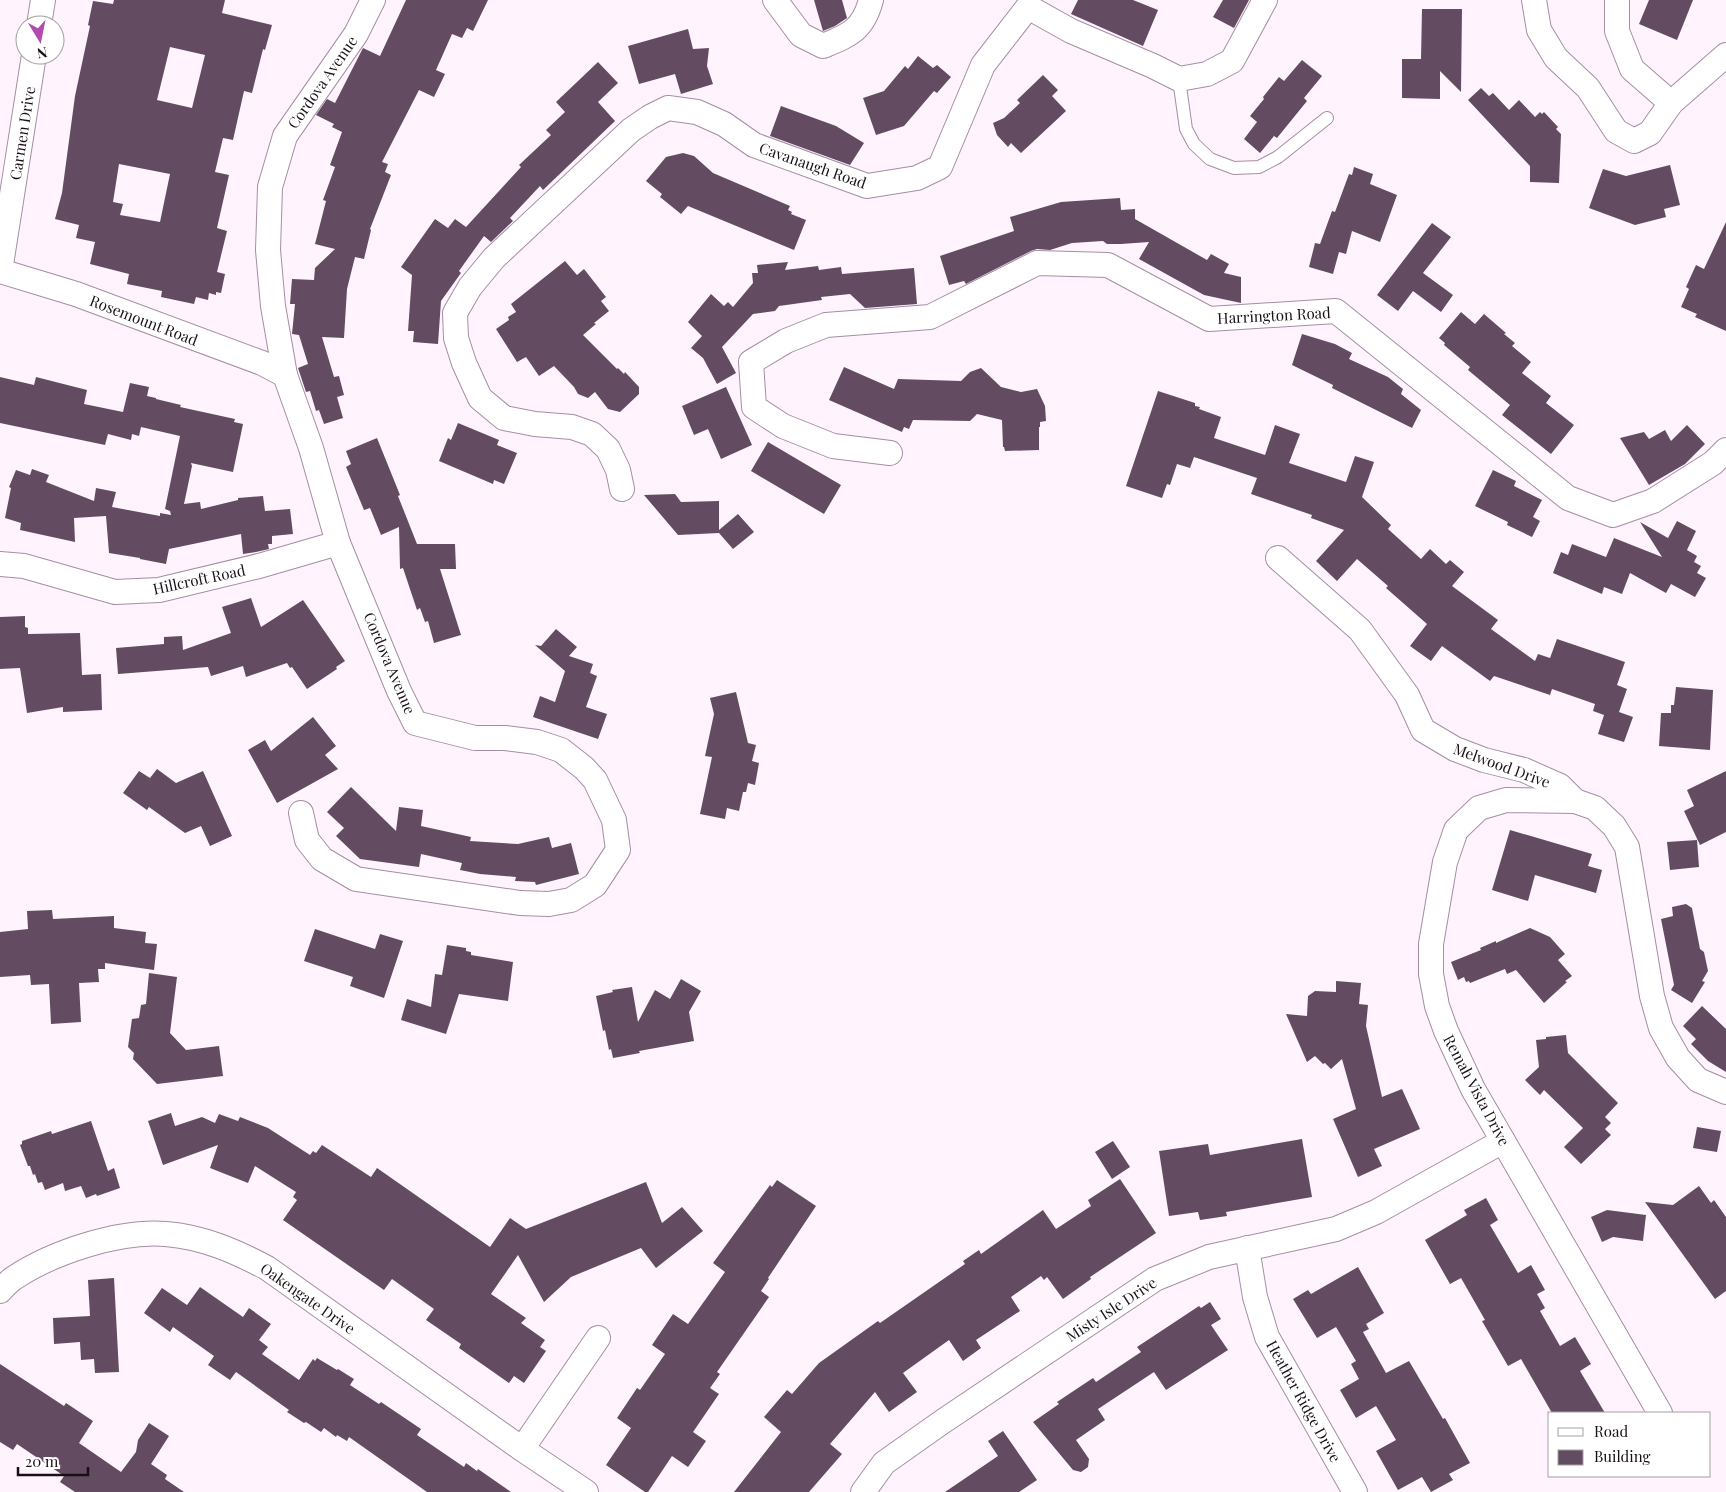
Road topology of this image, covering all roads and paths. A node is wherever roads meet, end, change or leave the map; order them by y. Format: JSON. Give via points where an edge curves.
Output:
{"nodes":[{"id":1,"x":43,"y":0,"type":"edge"},
{"id":2,"x":372,"y":0,"type":"edge"},
{"id":3,"x":775,"y":0,"type":"edge"},
{"id":4,"x":871,"y":0,"type":"edge"},
{"id":5,"x":1265,"y":0,"type":"edge"},
{"id":6,"x":1534,"y":0,"type":"edge"},
{"id":7,"x":1618,"y":0,"type":"edge"},
{"id":8,"x":1028,"y":3,"type":"edge"},
{"id":9,"x":41,"y":15,"type":"edge"},
{"id":10,"x":1726,"y":55,"type":"edge"},
{"id":11,"x":32,"y":65,"type":"edge"},
{"id":12,"x":1179,"y":79,"type":"junction"},
{"id":13,"x":1671,"y":103,"type":"junction"},
{"id":14,"x":1327,"y":118,"type":"dead end"},
{"id":15,"x":0,"y":271,"type":"edge"},
{"id":16,"x":285,"y":375,"type":"junction"},
{"id":17,"x":1726,"y":450,"type":"edge"},
{"id":18,"x":890,"y":452,"type":"dead end"},
{"id":19,"x":622,"y":490,"type":"dead end"},
{"id":20,"x":338,"y":543,"type":"junction"},
{"id":21,"x":1278,"y":558,"type":"dead end"},
{"id":22,"x":0,"y":564,"type":"edge"},
{"id":23,"x":1575,"y":801,"type":"junction"},
{"id":24,"x":301,"y":813,"type":"dead end"},
{"id":25,"x":1726,"y":1092,"type":"edge"},
{"id":26,"x":1503,"y":1141,"type":"junction"},
{"id":27,"x":1247,"y":1248,"type":"junction"},
{"id":28,"x":0,"y":1291,"type":"edge"},
{"id":29,"x":598,"y":1338,"type":"dead end"},
{"id":30,"x":1659,"y":1412,"type":"edge"},
{"id":31,"x":522,"y":1448,"type":"junction"},
{"id":32,"x":586,"y":1492,"type":"edge"},
{"id":33,"x":863,"y":1492,"type":"edge"},
{"id":34,"x":1355,"y":1492,"type":"edge"}],
"edges":[{"from":1,"to":9,"type":"street"},
{"from":2,"to":16,"type":"street","name":"Cordova Avenue","via":[[356,34],[285,136],[270,187],[268,250]]},
{"from":3,"to":4,"type":"street","via":[[801,35],[823,46],[849,36],[867,16]]},
{"from":5,"to":12,"type":"street","via":[[1232,61],[1208,74]]},
{"from":6,"to":13,"type":"street","via":[[1539,30],[1556,58],[1588,88],[1616,131],[1634,141],[1650,134]]},
{"from":7,"to":13,"type":"street","via":[[1617,30],[1632,69]]},
{"from":8,"to":12,"type":"street","name":"Cavanaugh Road","via":[[1071,31]]},
{"from":8,"to":19,"type":"street","name":"Cavanaugh Road","via":[[983,65],[940,167],[917,178],[867,186],[754,145],[724,124],[697,112],[668,108],[632,130],[488,265],[455,313],[456,338],[480,398],[504,418],[572,427],[592,434],[608,449],[618,470]]},
{"from":10,"to":13,"type":"street"},
{"from":11,"to":15,"type":"street","name":"Carmen Drive"},
{"from":12,"to":14,"type":"lane","via":[[1186,129],[1194,144],[1210,159],[1234,168],[1259,167],[1278,158]]},
{"from":15,"to":16,"type":"street","name":"Rosemount Road","via":[[76,294],[262,363]]},
{"from":16,"to":20,"type":"street","name":"Cordova Avenue","via":[[311,448]]},
{"from":17,"to":18,"type":"street","name":"Harrington Road","via":[[1653,501],[1613,515],[1568,498],[1336,311],[1209,319],[1108,265],[1037,263],[930,317],[826,325],[786,341],[750,362],[754,407],[783,426],[833,446]]},
{"from":20,"to":22,"type":"street","name":"Hillcroft Road","via":[[159,590],[115,592],[24,566]]},
{"from":20,"to":24,"type":"street","name":"Cordova Avenue","via":[[415,722],[475,738],[538,742],[561,750],[595,780],[614,820],[618,850],[595,885],[571,900],[549,904],[520,903],[356,879],[322,859],[308,840]]},
{"from":21,"to":23,"type":"street","name":"Melwood Drive","via":[[1360,630],[1407,695],[1423,730],[1455,749],[1524,770],[1560,786]]},
{"from":23,"to":25,"type":"street","name":"Melwood Drive","via":[[1595,808],[1614,826],[1627,847],[1652,996],[1661,1028],[1678,1058],[1698,1080]]},
{"from":23,"to":26,"type":"street","name":"Remah Vista Drive","via":[[1506,800],[1479,808],[1456,830],[1445,862],[1431,944],[1431,974],[1437,1006],[1473,1089]]},
{"from":26,"to":27,"type":"street","name":"Misty Isle Drive","via":[[1376,1212],[1336,1229]]},
{"from":26,"to":30,"type":"street","name":"Remah Vista Drive"},
{"from":27,"to":33,"type":"street","name":"Misty Isle Drive","via":[[1209,1257],[1155,1279],[884,1464]]},
{"from":27,"to":34,"type":"street","name":"Heather Ridge Drive","via":[[1255,1297],[1267,1337]]},
{"from":28,"to":31,"type":"street","name":"Oakengate Drive","via":[[12,1278],[61,1253],[124,1236],[166,1233],[222,1246],[267,1268]]},
{"from":29,"to":31,"type":"street"},
{"from":31,"to":32,"type":"street","name":"Oakengate Drive"}]}
